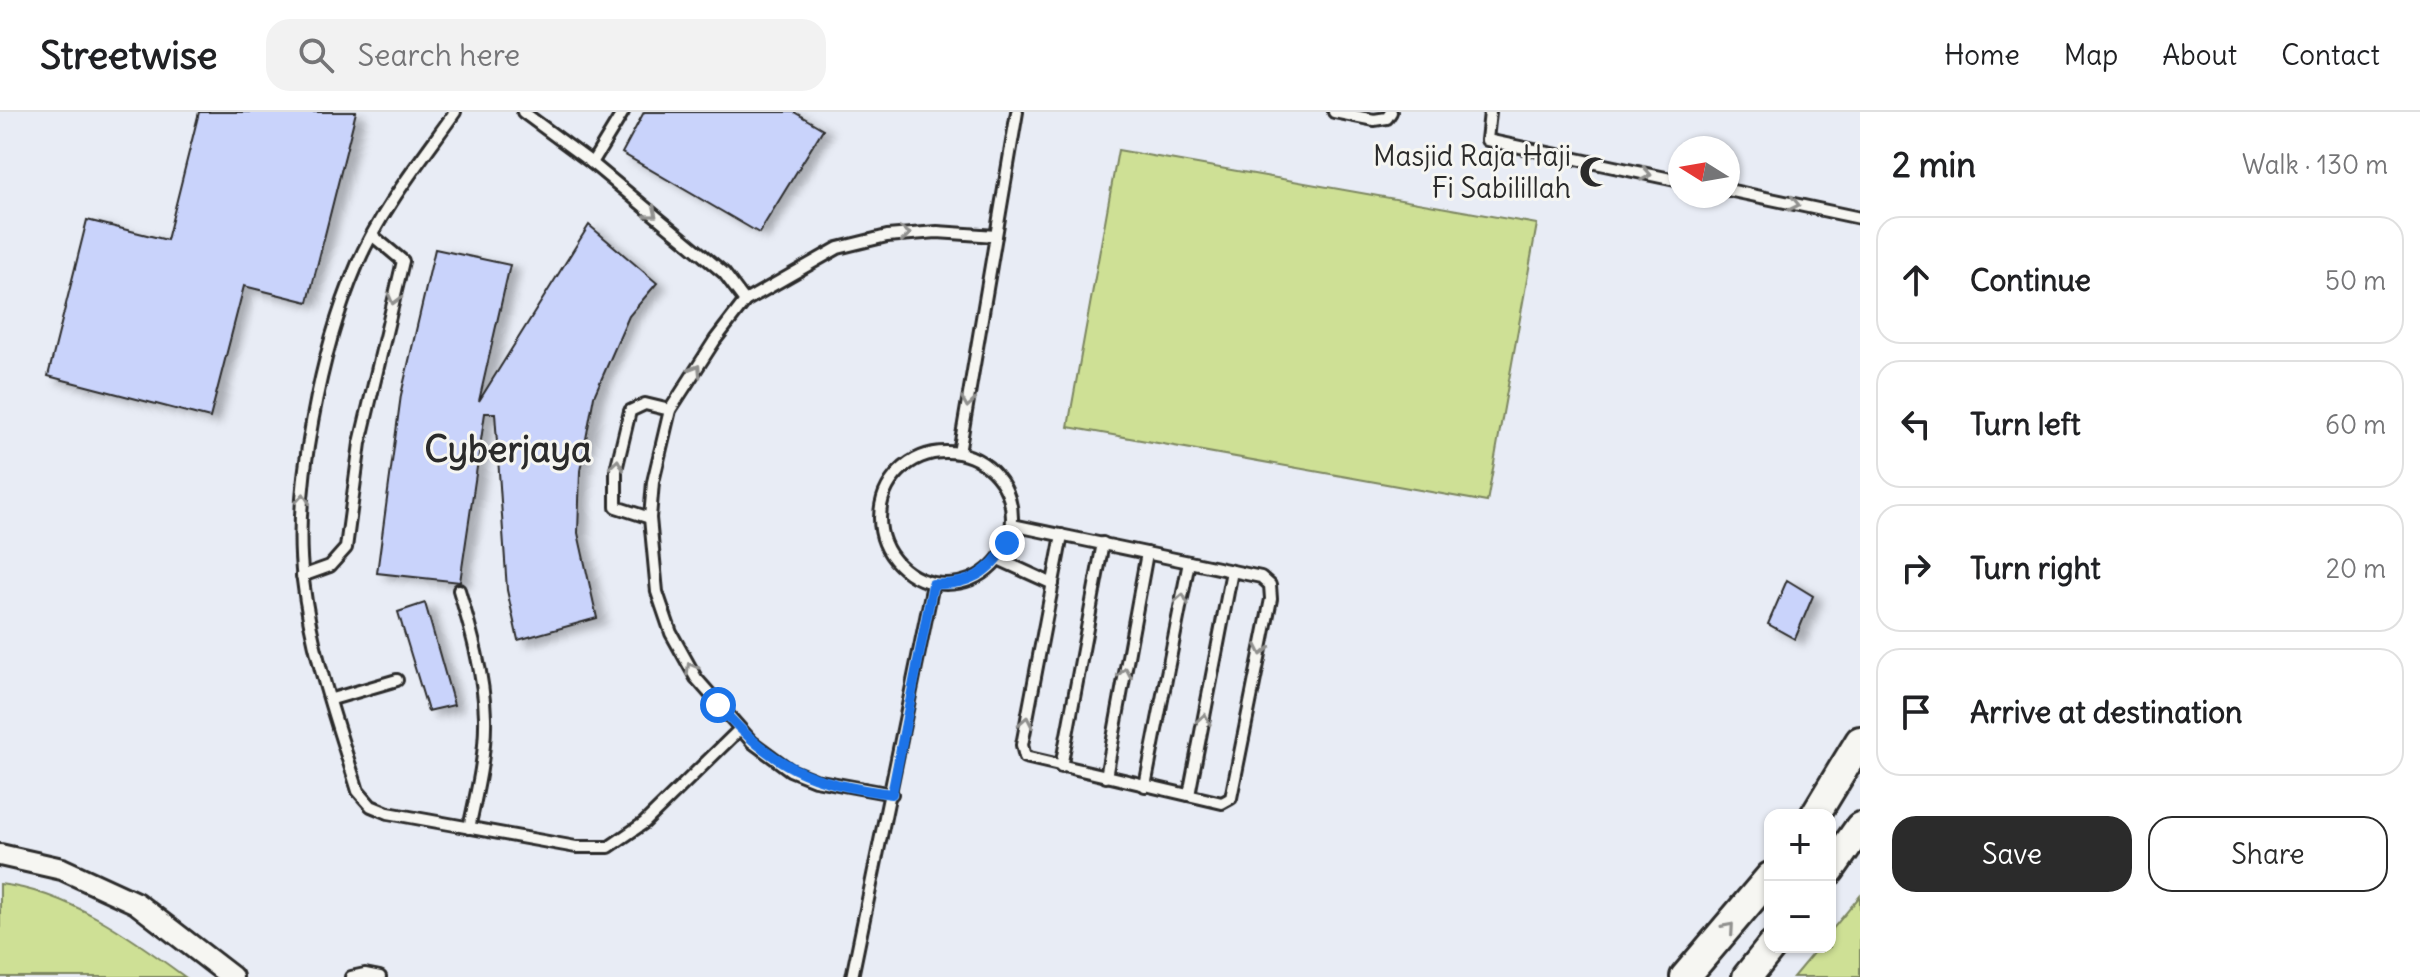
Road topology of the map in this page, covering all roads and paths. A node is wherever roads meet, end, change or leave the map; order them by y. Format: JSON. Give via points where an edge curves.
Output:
{"nodes":[{"id":1,"x":455,"y":112,"type":"edge"},
{"id":2,"x":523,"y":112,"type":"edge"},
{"id":3,"x":623,"y":112,"type":"edge"},
{"id":4,"x":1017,"y":112,"type":"edge"},
{"id":5,"x":1334,"y":112,"type":"edge"},
{"id":6,"x":1391,"y":112,"type":"edge"},
{"id":7,"x":1490,"y":112,"type":"edge"},
{"id":8,"x":592,"y":163,"type":"junction"},
{"id":9,"x":1668,"y":178,"type":"edge"},
{"id":10,"x":1740,"y":193,"type":"edge"},
{"id":11,"x":1860,"y":218,"type":"edge"},
{"id":12,"x":373,"y":236,"type":"junction"},
{"id":13,"x":996,"y":236,"type":"junction"},
{"id":14,"x":745,"y":301,"type":"junction"},
{"id":15,"x":670,"y":410,"type":"junction"},
{"id":16,"x":959,"y":453,"type":"junction"},
{"id":17,"x":650,"y":518,"type":"junction"},
{"id":18,"x":1012,"y":525,"type":"junction"},
{"id":19,"x":1062,"y":535,"type":"junction"},
{"id":20,"x":1103,"y":543,"type":"junction"},
{"id":21,"x":1147,"y":553,"type":"junction"},
{"id":22,"x":998,"y":559,"type":"junction"},
{"id":23,"x":1189,"y":562,"type":"junction"},
{"id":24,"x":1232,"y":571,"type":"junction"},
{"id":25,"x":302,"y":576,"type":"junction"},
{"id":26,"x":933,"y":584,"type":"junction"},
{"id":27,"x":1053,"y":584,"type":"junction"},
{"id":28,"x":459,"y":590,"type":"dead end"},
{"id":29,"x":397,"y":680,"type":"dead end"},
{"id":30,"x":332,"y":699,"type":"junction"},
{"id":31,"x":740,"y":729,"type":"junction"},
{"id":32,"x":1860,"y":741,"type":"edge"},
{"id":33,"x":1061,"y":767,"type":"junction"},
{"id":34,"x":1106,"y":777,"type":"junction"},
{"id":35,"x":1145,"y":786,"type":"junction"},
{"id":36,"x":892,"y":794,"type":"junction"},
{"id":37,"x":1189,"y":795,"type":"junction"},
{"id":38,"x":1819,"y":809,"type":"edge"},
{"id":39,"x":1860,"y":827,"type":"edge"},
{"id":40,"x":469,"y":828,"type":"junction"},
{"id":41,"x":0,"y":855,"type":"edge"},
{"id":42,"x":1836,"y":861,"type":"edge"},
{"id":43,"x":1767,"y":881,"type":"edge"},
{"id":44,"x":1766,"y":953,"type":"edge"},
{"id":45,"x":232,"y":977,"type":"edge"},
{"id":46,"x":351,"y":977,"type":"edge"},
{"id":47,"x":380,"y":977,"type":"edge"},
{"id":48,"x":852,"y":977,"type":"edge"},
{"id":49,"x":1685,"y":977,"type":"edge"},
{"id":50,"x":1747,"y":977,"type":"edge"}],
"edges":[{"from":1,"to":12,"type":"lane"},
{"from":2,"to":8,"type":"lane"},
{"from":3,"to":8,"type":"lane"},
{"from":4,"to":13,"type":"lane"},
{"from":5,"to":6,"type":"lane","via":[[1374,120]]},
{"from":7,"to":9,"type":"lane","one_way":true,"via":[[1487,140]]},
{"from":8,"to":14,"type":"lane","one_way":true,"via":[[724,273]]},
{"from":10,"to":11,"type":"lane","one_way":true},
{"from":25,"to":12,"type":"lane","one_way":true,"via":[[311,432],[333,336],[357,265]]},
{"from":12,"to":25,"type":"lane","one_way":true,"via":[[403,261],[360,443],[346,548],[330,566]]},
{"from":14,"to":13,"type":"lane","one_way":true,"via":[[838,248],[887,236],[937,232]]},
{"from":13,"to":16,"type":"lane","one_way":true},
{"from":15,"to":14,"type":"lane","one_way":true},
{"from":15,"to":17,"type":"lane"},
{"from":17,"to":15,"type":"lane","one_way":true,"via":[[616,507],[616,470],[630,411],[645,404]]},
{"from":16,"to":18,"type":"lane","via":[[988,467],[999,479]]},
{"from":16,"to":26,"type":"lane","via":[[936,452],[914,460],[895,474],[883,494],[879,517],[894,561]]},
{"from":31,"to":17,"type":"lane","one_way":true,"via":[[696,678],[671,633],[657,592]]},
{"from":18,"to":19,"type":"lane"},
{"from":18,"to":22,"type":"lane"},
{"from":19,"to":20,"type":"lane"},
{"from":19,"to":27,"type":"lane"},
{"from":20,"to":21,"type":"lane"},
{"from":20,"to":33,"type":"lane"},
{"from":21,"to":23,"type":"lane"},
{"from":34,"to":21,"type":"lane","one_way":true},
{"from":22,"to":26,"type":"lane","via":[[969,581]]},
{"from":22,"to":27,"type":"lane"},
{"from":23,"to":24,"type":"lane"},
{"from":35,"to":23,"type":"lane","one_way":true},
{"from":37,"to":24,"type":"lane","one_way":true},
{"from":24,"to":37,"type":"lane","one_way":true,"via":[[1261,577],[1270,585],[1271,599],[1231,798],[1222,803]]},
{"from":25,"to":30,"type":"lane"},
{"from":26,"to":36,"type":"lane"},
{"from":33,"to":27,"type":"lane","one_way":true,"via":[[1025,757],[1022,745]]},
{"from":28,"to":40,"type":"lane","via":[[485,717],[481,773]]},
{"from":29,"to":30,"type":"lane"},
{"from":30,"to":40,"type":"lane","via":[[358,791],[371,806]]},
{"from":31,"to":36,"type":"lane","via":[[790,770],[815,780]]},
{"from":31,"to":40,"type":"lane","via":[[644,823],[609,847],[576,847]]},
{"from":32,"to":38,"type":"main road"},
{"from":33,"to":34,"type":"lane"},
{"from":34,"to":35,"type":"lane"},
{"from":35,"to":37,"type":"lane"},
{"from":36,"to":48,"type":"lane"},
{"from":39,"to":42,"type":"main road"},
{"from":41,"to":45,"type":"street","via":[[62,869],[136,903]]},
{"from":49,"to":43,"type":"main road","one_way":true},
{"from":44,"to":50,"type":"main road"},
{"from":46,"to":47,"type":"lane"}]}
